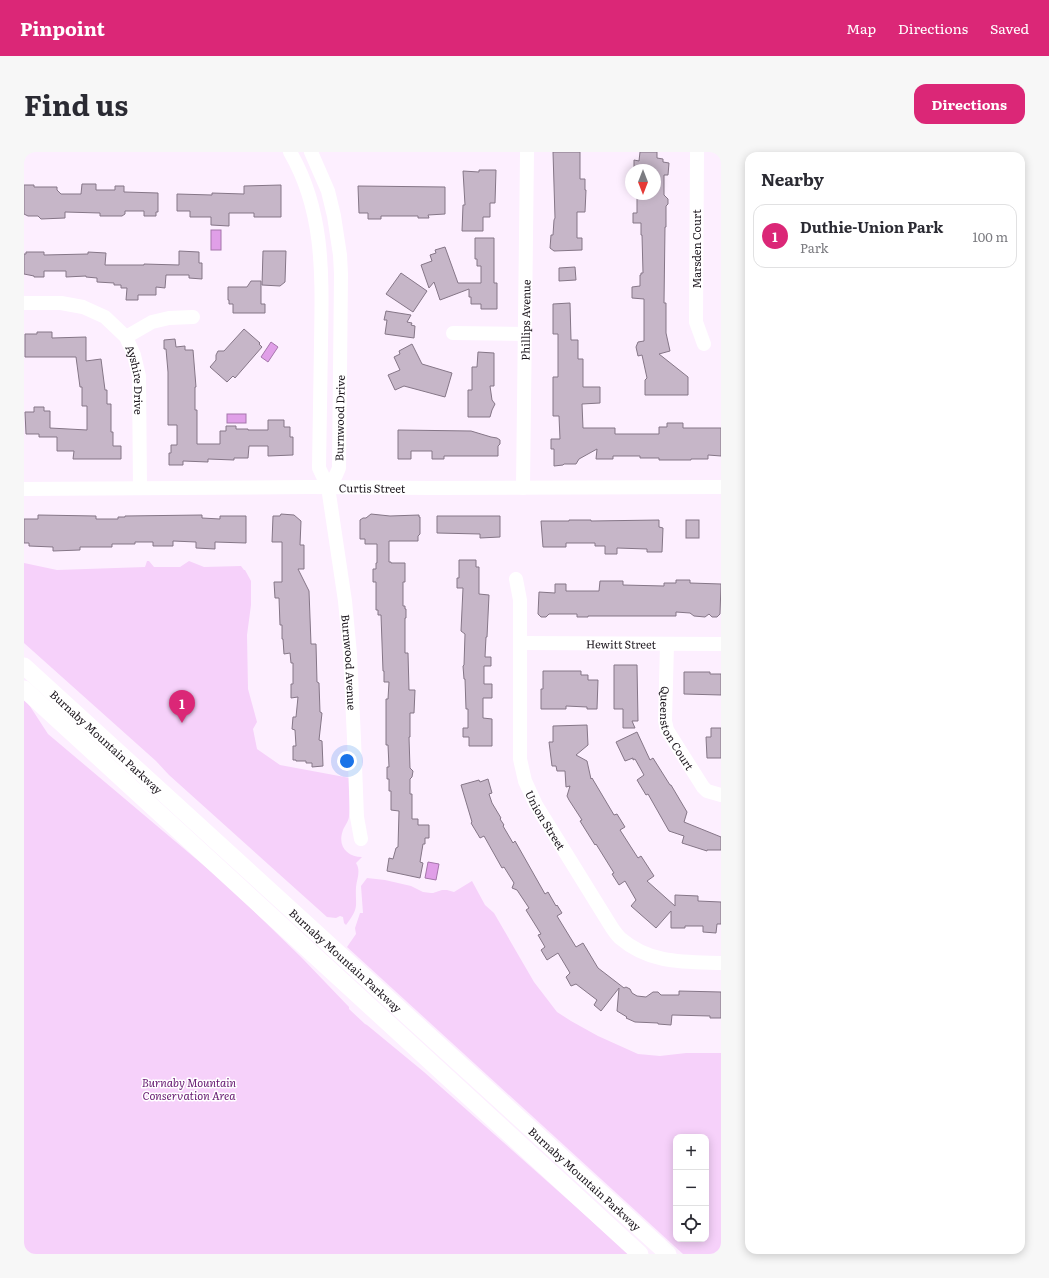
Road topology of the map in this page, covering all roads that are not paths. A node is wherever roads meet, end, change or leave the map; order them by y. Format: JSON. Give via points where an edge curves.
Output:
{"nodes":[{"id":1,"x":290,"y":152,"type":"edge"},
{"id":2,"x":311,"y":152,"type":"edge"},
{"id":3,"x":527,"y":152,"type":"edge"},
{"id":4,"x":697,"y":152,"type":"edge"},
{"id":5,"x":24,"y":303,"type":"edge"},
{"id":6,"x":193,"y":317,"type":"dead end"},
{"id":7,"x":453,"y":333,"type":"dead end"},
{"id":8,"x":525,"y":334,"type":"junction"},
{"id":9,"x":126,"y":337,"type":"junction"},
{"id":10,"x":704,"y":344,"type":"dead end"},
{"id":11,"x":328,"y":487,"type":"junction"},
{"id":12,"x":721,"y":487,"type":"edge"},
{"id":13,"x":140,"y":488,"type":"junction"},
{"id":14,"x":523,"y":488,"type":"junction"},
{"id":15,"x":24,"y":489,"type":"edge"},
{"id":16,"x":516,"y":579,"type":"dead end"},
{"id":17,"x":521,"y":643,"type":"junction"},
{"id":18,"x":667,"y":644,"type":"junction"},
{"id":19,"x":721,"y":644,"type":"edge"},
{"id":20,"x":24,"y":666,"type":"edge"},
{"id":21,"x":24,"y":689,"type":"edge"},
{"id":22,"x":721,"y":795,"type":"edge"},
{"id":23,"x":361,"y":840,"type":"dead end"},
{"id":24,"x":721,"y":963,"type":"edge"},
{"id":25,"x":640,"y":1254,"type":"edge"},
{"id":26,"x":668,"y":1254,"type":"edge"}],
"edges":[{"from":1,"to":11,"type":"street","name":"Burnwood Drive","via":[[307,187],[319,234],[322,283],[319,468]]},
{"from":2,"to":11,"type":"street","name":"Burnwood Drive","via":[[328,191],[342,274],[338,468]]},
{"from":3,"to":8,"type":"street","name":"Phillips Avenue"},
{"from":4,"to":10,"type":"street","name":"Marsden Court","via":[[696,322]]},
{"from":5,"to":9,"type":"street","name":"Ayshire Drive","via":[[82,306],[105,317]]},
{"from":6,"to":9,"type":"street","via":[[152,322]]},
{"from":7,"to":8,"type":"street"},
{"from":8,"to":14,"type":"street","name":"Phillips Avenue"},
{"from":9,"to":13,"type":"street","name":"Ayshire Drive","via":[[134,354],[139,376]]},
{"from":11,"to":13,"type":"street","name":"Curtis Street"},
{"from":11,"to":14,"type":"street","name":"Curtis Street"},
{"from":11,"to":23,"type":"street","name":"Burnwood Avenue","via":[[346,616],[357,817]]},
{"from":12,"to":14,"type":"street","name":"Curtis Street"},
{"from":13,"to":15,"type":"street","name":"Curtis Street"},
{"from":16,"to":17,"type":"street","name":"Union Street","via":[[520,600]]},
{"from":17,"to":18,"type":"street","name":"Hewitt Street"},
{"from":17,"to":24,"type":"street","name":"Union Street","via":[[520,759],[525,781],[536,805],[609,923],[620,937],[636,949],[657,958],[679,962]]},
{"from":18,"to":19,"type":"street","name":"Hewitt Street"},
{"from":18,"to":22,"type":"street","name":"Queenston Court","via":[[664,721],[667,730],[702,787]]},
{"from":20,"to":26,"type":"main road","name":"Burnaby Mountain Parkway"},
{"from":21,"to":25,"type":"main road","name":"Burnaby Mountain Parkway"}]}
